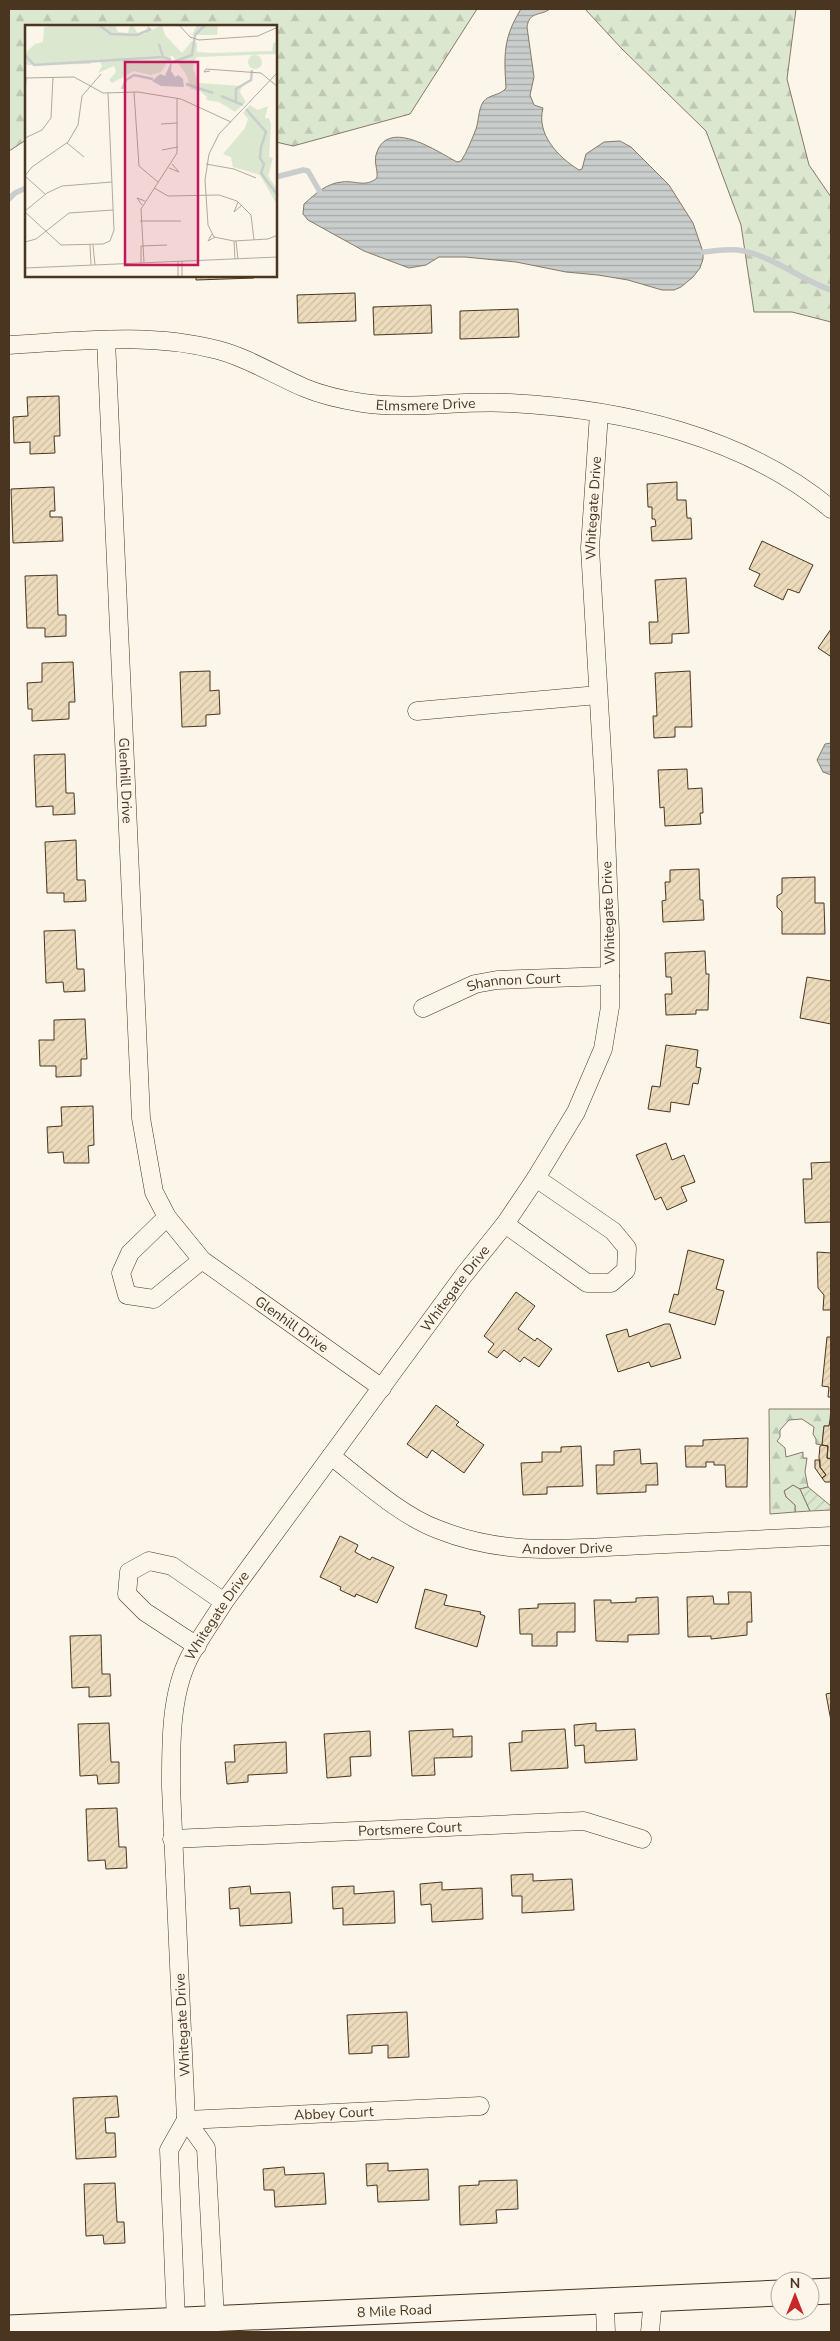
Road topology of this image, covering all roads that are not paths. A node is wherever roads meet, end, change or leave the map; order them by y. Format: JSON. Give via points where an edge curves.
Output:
{"nodes":[{"id":1,"x":106,"y":340,"type":"junction"},
{"id":2,"x":9,"y":346,"type":"edge"},
{"id":3,"x":599,"y":414,"type":"junction"},
{"id":4,"x":831,"y":509,"type":"edge"},
{"id":5,"x":598,"y":695,"type":"junction"},
{"id":6,"x":417,"y":711,"type":"dead end"},
{"id":7,"x":610,"y":976,"type":"junction"},
{"id":8,"x":424,"y":1008,"type":"dead end"},
{"id":9,"x":536,"y":1178,"type":"junction"},
{"id":10,"x":167,"y":1217,"type":"junction"},
{"id":11,"x":505,"y":1224,"type":"junction"},
{"id":12,"x":202,"y":1260,"type":"junction"},
{"id":13,"x":382,"y":1388,"type":"junction"},
{"id":14,"x":331,"y":1456,"type":"junction"},
{"id":15,"x":831,"y":1536,"type":"edge"},
{"id":16,"x":224,"y":1602,"type":"junction"},
{"id":17,"x":197,"y":1646,"type":"junction"},
{"id":18,"x":172,"y":1839,"type":"junction"},
{"id":19,"x":642,"y":1839,"type":"dead end"},
{"id":20,"x":480,"y":2106,"type":"dead end"},
{"id":21,"x":186,"y":2120,"type":"junction"},
{"id":22,"x":770,"y":2293,"type":"edge"},
{"id":23,"x":653,"y":2298,"type":"junction"},
{"id":24,"x":610,"y":2299,"type":"junction"},
{"id":25,"x":215,"y":2318,"type":"junction"},
{"id":26,"x":176,"y":2320,"type":"junction"},
{"id":27,"x":9,"y":2328,"type":"edge"},
{"id":28,"x":606,"y":2332,"type":"edge"},
{"id":29,"x":650,"y":2332,"type":"edge"}],
"edges":[{"from":1,"to":2,"type":"street","name":"Elmsmere Drive"},
{"from":1,"to":3,"type":"street","name":"Elmsmere Drive","via":[[181,341],[220,350],[305,388],[340,399],[392,405],[509,403]]},
{"from":1,"to":10,"type":"street","name":"Glenhill Drive","via":[[141,1118],[154,1192]]},
{"from":3,"to":4,"type":"street","name":"Elmsmere Drive","via":[[682,432],[746,456],[794,481]]},
{"from":3,"to":5,"type":"street","name":"Whitegate Drive","via":[[590,548]]},
{"from":5,"to":6,"type":"street"},
{"from":5,"to":7,"type":"street","name":"Whitegate Drive"},
{"from":7,"to":8,"type":"street","name":"Shannon Court","via":[[490,981],[475,984]]},
{"from":7,"to":9,"type":"street","name":"Whitegate Drive","via":[[610,1007],[603,1049],[576,1112]]},
{"from":9,"to":11,"type":"street","name":"Whitegate Drive"},
{"from":9,"to":11,"type":"street","via":[[613,1231],[627,1248],[626,1270],[611,1283],[587,1283]]},
{"from":10,"to":12,"type":"street","name":"Glenhill Drive"},
{"from":10,"to":12,"type":"street","via":[[130,1253],[122,1274],[128,1295],[154,1299]]},
{"from":11,"to":13,"type":"street","name":"Whitegate Drive"},
{"from":12,"to":13,"type":"street","name":"Glenhill Drive"},
{"from":13,"to":14,"type":"street","name":"Whitegate Drive"},
{"from":14,"to":15,"type":"street","name":"Andover Drive","via":[[389,1500],[434,1528],[498,1547],[552,1549]]},
{"from":14,"to":16,"type":"street","name":"Whitegate Drive"},
{"from":16,"to":17,"type":"street","name":"Whitegate Drive"},
{"from":16,"to":17,"type":"street","via":[[172,1566],[149,1561],[129,1572],[128,1594],[146,1612]]},
{"from":17,"to":18,"type":"street","name":"Whitegate Drive","via":[[189,1659],[176,1699],[171,1735]]},
{"from":18,"to":19,"type":"street","name":"Portsmere Court","via":[[584,1821]]},
{"from":18,"to":21,"type":"street","name":"Whitegate Drive"},
{"from":20,"to":21,"type":"street","name":"Abbey Court"},
{"from":21,"to":25,"type":"street","via":[[206,2148]]},
{"from":21,"to":26,"type":"street","via":[[168,2150]]},
{"from":22,"to":23,"type":"main road","name":"8 Mile Road"},
{"from":23,"to":24,"type":"main road","name":"8 Mile Road"},
{"from":23,"to":29,"type":"street"},
{"from":24,"to":25,"type":"main road","name":"8 Mile Road"},
{"from":24,"to":28,"type":"street","via":[[605,2309]]},
{"from":25,"to":26,"type":"main road","name":"8 Mile Road"},
{"from":26,"to":27,"type":"main road","name":"8 Mile Road"}]}
